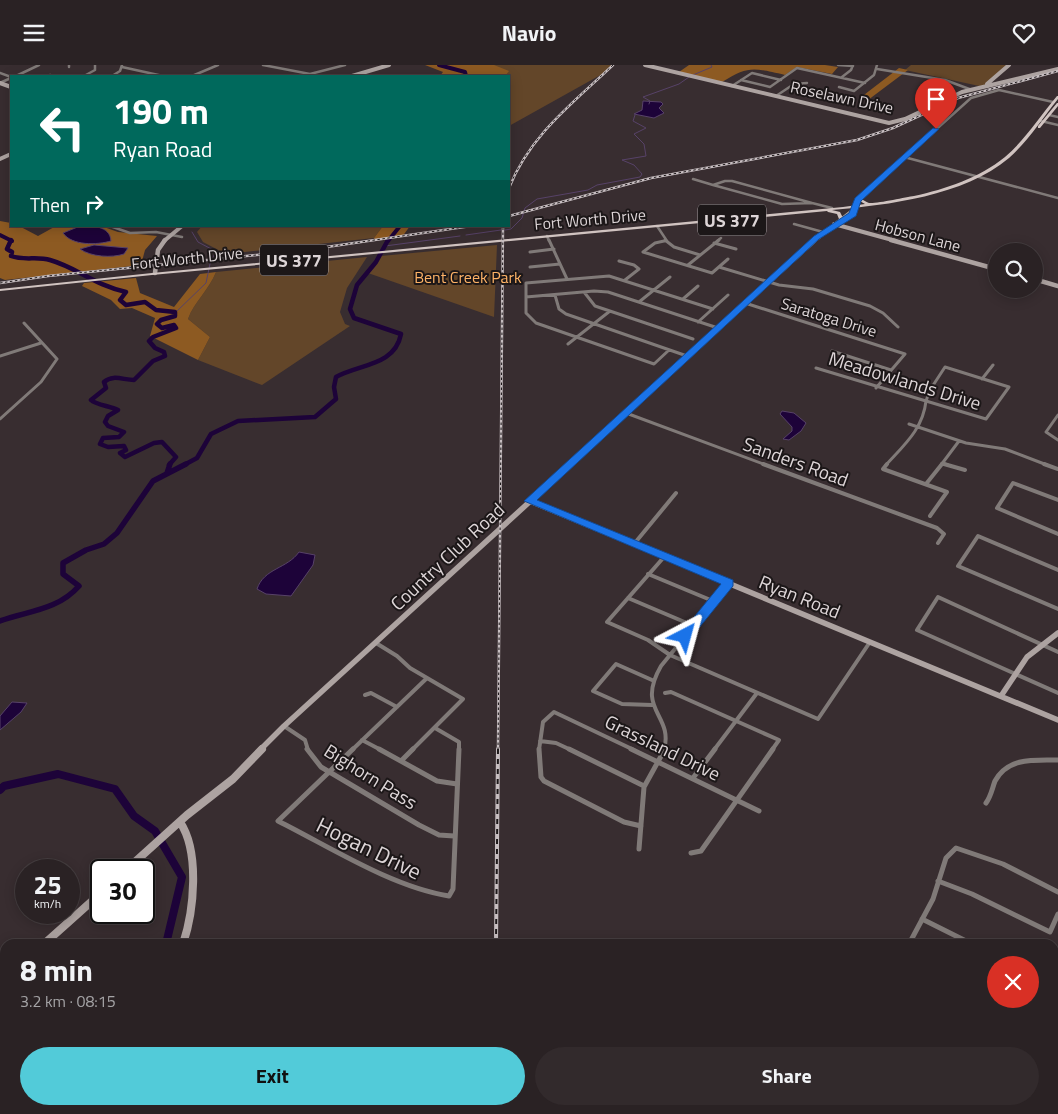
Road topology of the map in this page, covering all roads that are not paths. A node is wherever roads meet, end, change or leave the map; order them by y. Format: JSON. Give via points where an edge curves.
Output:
{"nodes":[{"id":1,"x":39,"y":65,"type":"edge"},
{"id":2,"x":95,"y":65,"type":"edge"},
{"id":3,"x":218,"y":65,"type":"edge"},
{"id":4,"x":263,"y":65,"type":"edge"},
{"id":5,"x":345,"y":65,"type":"edge"},
{"id":6,"x":391,"y":65,"type":"edge"},
{"id":7,"x":645,"y":65,"type":"edge"},
{"id":8,"x":838,"y":65,"type":"edge"},
{"id":9,"x":877,"y":65,"type":"edge"},
{"id":10,"x":1009,"y":65,"type":"edge"},
{"id":11,"x":122,"y":66,"type":"edge"},
{"id":12,"x":853,"y":66,"type":"edge"},
{"id":13,"x":878,"y":69,"type":"junction"},
{"id":14,"x":1058,"y":69,"type":"edge"},
{"id":15,"x":150,"y":73,"type":"junction"},
{"id":16,"x":18,"y":75,"type":"edge"},
{"id":17,"x":88,"y":75,"type":"edge"},
{"id":18,"x":113,"y":75,"type":"edge"},
{"id":19,"x":145,"y":75,"type":"edge"},
{"id":20,"x":159,"y":75,"type":"edge"},
{"id":21,"x":194,"y":75,"type":"edge"},
{"id":22,"x":357,"y":75,"type":"edge"},
{"id":23,"x":842,"y":77,"type":"junction"},
{"id":24,"x":740,"y":80,"type":"junction"},
{"id":25,"x":781,"y":80,"type":"junction"},
{"id":26,"x":807,"y":83,"type":"dead end"},
{"id":27,"x":865,"y":83,"type":"junction"},
{"id":28,"x":732,"y":86,"type":"junction"},
{"id":29,"x":988,"y":86,"type":"junction"},
{"id":30,"x":840,"y":87,"type":"dead end"},
{"id":31,"x":972,"y":90,"type":"junction"},
{"id":32,"x":776,"y":96,"type":"junction"},
{"id":33,"x":1058,"y":97,"type":"edge"},
{"id":34,"x":1056,"y":103,"type":"edge"},
{"id":35,"x":1050,"y":113,"type":"junction"},
{"id":36,"x":1058,"y":117,"type":"edge"},
{"id":37,"x":1041,"y":121,"type":"junction"},
{"id":38,"x":1058,"y":125,"type":"edge"},
{"id":39,"x":1020,"y":147,"type":"junction"},
{"id":40,"x":904,"y":157,"type":"junction"},
{"id":41,"x":976,"y":176,"type":"junction"},
{"id":42,"x":982,"y":178,"type":"junction"},
{"id":43,"x":692,"y":179,"type":"dead end"},
{"id":44,"x":713,"y":185,"type":"junction"},
{"id":45,"x":1058,"y":198,"type":"edge"},
{"id":46,"x":812,"y":203,"type":"junction"},
{"id":47,"x":857,"y":204,"type":"junction"},
{"id":48,"x":830,"y":209,"type":"junction"},
{"id":49,"x":841,"y":218,"type":"junction"},
{"id":50,"x":794,"y":224,"type":"dead end"},
{"id":51,"x":834,"y":224,"type":"junction"},
{"id":52,"x":657,"y":226,"type":"junction"},
{"id":53,"x":113,"y":227,"type":"edge"},
{"id":54,"x":176,"y":227,"type":"edge"},
{"id":55,"x":180,"y":227,"type":"edge"},
{"id":56,"x":148,"y":228,"type":"dead end"},
{"id":57,"x":146,"y":232,"type":"junction"},
{"id":58,"x":823,"y":233,"type":"junction"},
{"id":59,"x":169,"y":234,"type":"junction"},
{"id":60,"x":547,"y":236,"type":"junction"},
{"id":61,"x":182,"y":237,"type":"dead end"},
{"id":62,"x":721,"y":238,"type":"dead end"},
{"id":63,"x":664,"y":241,"type":"junction"},
{"id":64,"x":714,"y":243,"type":"junction"},
{"id":65,"x":554,"y":249,"type":"junction"},
{"id":66,"x":736,"y":249,"type":"dead end"},
{"id":67,"x":530,"y":252,"type":"dead end"},
{"id":68,"x":700,"y":255,"type":"junction"},
{"id":69,"x":728,"y":259,"type":"dead end"},
{"id":70,"x":618,"y":261,"type":"dead end"},
{"id":71,"x":560,"y":264,"type":"junction"},
{"id":72,"x":688,"y":265,"type":"junction"},
{"id":73,"x":530,"y":267,"type":"dead end"},
{"id":74,"x":719,"y":267,"type":"junction"},
{"id":75,"x":988,"y":267,"type":"edge"},
{"id":76,"x":154,"y":273,"type":"junction"},
{"id":77,"x":670,"y":277,"type":"dead end"},
{"id":78,"x":567,"y":279,"type":"junction"},
{"id":79,"x":625,"y":280,"type":"junction"},
{"id":80,"x":768,"y":282,"type":"junction"},
{"id":81,"x":1043,"y":282,"type":"edge"},
{"id":82,"x":698,"y":286,"type":"dead end"},
{"id":83,"x":1058,"y":286,"type":"edge"},
{"id":84,"x":654,"y":290,"type":"junction"},
{"id":85,"x":0,"y":291,"type":"edge"},
{"id":86,"x":584,"y":292,"type":"junction"},
{"id":87,"x":555,"y":295,"type":"junction"},
{"id":88,"x":728,"y":295,"type":"dead end"},
{"id":89,"x":526,"y":297,"type":"junction"},
{"id":90,"x":683,"y":299,"type":"junction"},
{"id":91,"x":639,"y":302,"type":"junction"},
{"id":92,"x":746,"y":303,"type":"junction"},
{"id":93,"x":713,"y":309,"type":"junction"},
{"id":94,"x":610,"y":311,"type":"junction"},
{"id":95,"x":698,"y":322,"type":"junction"},
{"id":96,"x":24,"y":323,"type":"dead end"},
{"id":97,"x":594,"y":324,"type":"junction"},
{"id":98,"x":898,"y":327,"type":"dead end"},
{"id":99,"x":718,"y":328,"type":"junction"},
{"id":100,"x":577,"y":337,"type":"junction"},
{"id":101,"x":693,"y":339,"type":"dead end"},
{"id":102,"x":42,"y":343,"type":"junction"},
{"id":103,"x":568,"y":344,"type":"dead end"},
{"id":104,"x":669,"y":350,"type":"junction"},
{"id":105,"x":832,"y":351,"type":"dead end"},
{"id":106,"x":0,"y":356,"type":"edge"},
{"id":107,"x":687,"y":356,"type":"junction"},
{"id":108,"x":993,"y":365,"type":"dead end"},
{"id":109,"x":816,"y":368,"type":"dead end"},
{"id":110,"x":891,"y":370,"type":"junction"},
{"id":111,"x":982,"y":379,"type":"junction"},
{"id":112,"x":876,"y":388,"type":"junction"},
{"id":113,"x":926,"y":401,"type":"junction"},
{"id":114,"x":626,"y":413,"type":"junction"},
{"id":115,"x":1058,"y":415,"type":"edge"},
{"id":116,"x":0,"y":419,"type":"edge"},
{"id":117,"x":986,"y":419,"type":"joint"},
{"id":118,"x":909,"y":424,"type":"dead end"},
{"id":119,"x":918,"y":427,"type":"junction"},
{"id":120,"x":1058,"y":440,"type":"edge"},
{"id":121,"x":959,"y":441,"type":"junction"},
{"id":122,"x":942,"y":463,"type":"junction"},
{"id":123,"x":883,"y":469,"type":"joint"},
{"id":124,"x":1058,"y":469,"type":"edge"},
{"id":125,"x":964,"y":470,"type":"dead end"},
{"id":126,"x":926,"y":484,"type":"junction"},
{"id":127,"x":947,"y":492,"type":"joint"},
{"id":128,"x":676,"y":493,"type":"dead end"},
{"id":129,"x":1058,"y":500,"type":"edge"},
{"id":130,"x":530,"y":501,"type":"junction"},
{"id":131,"x":930,"y":516,"type":"dead end"},
{"id":132,"x":1058,"y":534,"type":"edge"},
{"id":133,"x":938,"y":543,"type":"dead end"},
{"id":134,"x":634,"y":545,"type":"junction"},
{"id":135,"x":664,"y":557,"type":"junction"},
{"id":136,"x":1058,"y":570,"type":"edge"},
{"id":137,"x":648,"y":574,"type":"junction"},
{"id":138,"x":729,"y":583,"type":"junction"},
{"id":139,"x":628,"y":598,"type":"junction"},
{"id":140,"x":713,"y":601,"type":"junction"},
{"id":141,"x":1058,"y":609,"type":"edge"},
{"id":142,"x":694,"y":626,"type":"junction"},
{"id":143,"x":1058,"y":633,"type":"edge"},
{"id":144,"x":870,"y":641,"type":"junction"},
{"id":145,"x":376,"y":643,"type":"junction"},
{"id":146,"x":1044,"y":646,"type":"junction"},
{"id":147,"x":1058,"y":652,"type":"edge"},
{"id":148,"x":670,"y":655,"type":"junction"},
{"id":149,"x":1016,"y":675,"type":"junction"},
{"id":150,"x":426,"y":679,"type":"junction"},
{"id":151,"x":652,"y":680,"type":"junction"},
{"id":152,"x":665,"y":693,"type":"dead end"},
{"id":153,"x":757,"y":693,"type":"junction"},
{"id":154,"x":1058,"y":693,"type":"edge"},
{"id":155,"x":365,"y":695,"type":"dead end"},
{"id":156,"x":1001,"y":696,"type":"junction"},
{"id":157,"x":652,"y":705,"type":"junction"},
{"id":158,"x":397,"y":707,"type":"junction"},
{"id":159,"x":736,"y":721,"type":"junction"},
{"id":160,"x":1058,"y":721,"type":"edge"},
{"id":161,"x":284,"y":726,"type":"junction"},
{"id":162,"x":434,"y":729,"type":"junction"},
{"id":163,"x":362,"y":740,"type":"junction"},
{"id":164,"x":540,"y":741,"type":"junction"},
{"id":165,"x":1058,"y":760,"type":"edge"},
{"id":166,"x":401,"y":761,"type":"junction"},
{"id":167,"x":659,"y":762,"type":"junction"},
{"id":168,"x":328,"y":772,"type":"junction"},
{"id":169,"x":693,"y":778,"type":"junction"},
{"id":170,"x":456,"y":785,"type":"junction"},
{"id":171,"x":644,"y":786,"type":"junction"},
{"id":172,"x":738,"y":800,"type":"junction"},
{"id":173,"x":986,"y":803,"type":"dead end"},
{"id":174,"x":758,"y":811,"type":"dead end"},
{"id":175,"x":177,"y":824,"type":"junction"},
{"id":176,"x":640,"y":826,"type":"junction"},
{"id":177,"x":454,"y":837,"type":"junction"},
{"id":178,"x":639,"y":849,"type":"dead end"},
{"id":179,"x":691,"y":853,"type":"dead end"},
{"id":180,"x":138,"y":859,"type":"edge"},
{"id":181,"x":938,"y":881,"type":"junction"},
{"id":182,"x":1058,"y":892,"type":"edge"},
{"id":183,"x":90,"y":903,"type":"edge"},
{"id":184,"x":1058,"y":914,"type":"edge"},
{"id":185,"x":922,"y":919,"type":"junction"},
{"id":186,"x":49,"y":939,"type":"edge"},
{"id":187,"x":184,"y":939,"type":"edge"},
{"id":188,"x":912,"y":939,"type":"edge"},
{"id":189,"x":962,"y":939,"type":"edge"}],
"edges":[{"from":1,"to":16,"type":"street"},
{"from":2,"to":17,"type":"street","via":[[96,69]]},
{"from":3,"to":21,"type":"street"},
{"from":4,"to":5,"type":"street","via":[[310,74]]},
{"from":6,"to":22,"type":"main road"},
{"from":7,"to":28,"type":"main road","name":"Roselawn Drive"},
{"from":8,"to":12,"type":"street"},
{"from":9,"to":13,"type":"street"},
{"from":10,"to":29,"type":"main road"},
{"from":11,"to":15,"type":"street"},
{"from":11,"to":18,"type":"street"},
{"from":12,"to":23,"type":"street"},
{"from":13,"to":27,"type":"street"},
{"from":13,"to":31,"type":"street","via":[[945,80]]},
{"from":14,"to":29,"type":"main road","name":"Roselawn Drive"},
{"from":15,"to":19,"type":"street"},
{"from":15,"to":20,"type":"street"},
{"from":23,"to":25,"type":"street","via":[[797,69]]},
{"from":23,"to":27,"type":"street"},
{"from":24,"to":25,"type":"street","via":[[752,73]]},
{"from":24,"to":25,"type":"street","via":[[770,87]]},
{"from":24,"to":28,"type":"street"},
{"from":26,"to":32,"type":"street","via":[[794,84]]},
{"from":27,"to":30,"type":"street","via":[[854,91]]},
{"from":28,"to":32,"type":"main road","name":"Roselawn Drive"},
{"from":29,"to":31,"type":"main road","name":"Roselawn Drive"},
{"from":31,"to":32,"type":"main road","name":"Roselawn Drive","via":[[948,97],[901,121],[889,123]]},
{"from":33,"to":34,"type":"main road","name":"Fort Worth Drive","number":"US 377"},
{"from":34,"to":35,"type":"main road","name":"Fort Worth Drive","number":"US 377"},
{"from":34,"to":37,"type":"main road","name":"Fort Worth Drive","number":"US 377"},
{"from":34,"to":40,"type":"street","via":[[1001,91],[971,98]]},
{"from":35,"to":36,"type":"street"},
{"from":35,"to":37,"type":"main road","name":"Fort Worth Drive","number":"US 377"},
{"from":37,"to":38,"type":"street"},
{"from":37,"to":39,"type":"main road","name":"Fort Worth Drive","number":"US 377"},
{"from":39,"to":41,"type":"main road","name":"Fort Worth Drive","number":"US 377"},
{"from":39,"to":42,"type":"main road","name":"Fort Worth Drive","number":"US 377","via":[[1010,160]]},
{"from":40,"to":41,"type":"street"},
{"from":40,"to":47,"type":"street"},
{"from":41,"to":42,"type":"street"},
{"from":41,"to":47,"type":"main road","name":"Fort Worth Drive","number":"US 377","via":[[916,196]]},
{"from":42,"to":45,"type":"street"},
{"from":42,"to":47,"type":"main road","name":"Fort Worth Drive","number":"US 377","via":[[926,197]]},
{"from":43,"to":44,"type":"street"},
{"from":44,"to":46,"type":"street","via":[[782,204]]},
{"from":44,"to":46,"type":"street","via":[[732,181]]},
{"from":46,"to":48,"type":"street"},
{"from":47,"to":48,"type":"main road","name":"Fort Worth Drive","number":"US 377"},
{"from":47,"to":48,"type":"main road","name":"Fort Worth Drive","number":"US 377"},
{"from":47,"to":49,"type":"main road","name":"Country Club Road"},
{"from":47,"to":51,"type":"main road","name":"Country Club Road","via":[[850,217]]},
{"from":48,"to":49,"type":"main road","via":[[839,213]]},
{"from":48,"to":52,"type":"main road","name":"Fort Worth Drive","number":"US 377"},
{"from":49,"to":51,"type":"main road","name":"Country Club Road"},
{"from":50,"to":58,"type":"street"},
{"from":51,"to":58,"type":"main road","name":"Country Club Road"},
{"from":51,"to":75,"type":"main road","name":"Hobson Lane"},
{"from":52,"to":60,"type":"main road","name":"Fort Worth Drive","number":"US 377"},
{"from":52,"to":63,"type":"street"},
{"from":53,"to":57,"type":"street","via":[[127,232]]},
{"from":54,"to":59,"type":"main road"},
{"from":55,"to":59,"type":"main road"},
{"from":56,"to":57,"type":"street"},
{"from":57,"to":59,"type":"street"},
{"from":58,"to":80,"type":"main road","name":"Country Club Road"},
{"from":59,"to":61,"type":"street"},
{"from":59,"to":76,"type":"main road","via":[[154,249]]},
{"from":60,"to":65,"type":"street"},
{"from":60,"to":76,"type":"main road","name":"Fort Worth Drive","number":"US 377"},
{"from":62,"to":64,"type":"street"},
{"from":63,"to":68,"type":"street"},
{"from":63,"to":72,"type":"street","via":[[643,251]]},
{"from":64,"to":66,"type":"street"},
{"from":64,"to":68,"type":"street"},
{"from":65,"to":67,"type":"street"},
{"from":65,"to":71,"type":"street"},
{"from":68,"to":72,"type":"street"},
{"from":69,"to":74,"type":"street"},
{"from":70,"to":79,"type":"street","via":[[639,269]]},
{"from":71,"to":73,"type":"street"},
{"from":71,"to":78,"type":"street"},
{"from":72,"to":74,"type":"street","via":[[712,273]]},
{"from":74,"to":80,"type":"street"},
{"from":76,"to":85,"type":"main road","name":"Fort Worth Drive","number":"US 377"},
{"from":77,"to":84,"type":"street"},
{"from":78,"to":79,"type":"street","via":[[604,275]]},
{"from":78,"to":89,"type":"street","via":[[526,283]]},
{"from":79,"to":84,"type":"street"},
{"from":80,"to":92,"type":"main road","name":"Country Club Road"},
{"from":80,"to":98,"type":"street","via":[[813,289],[870,306]]},
{"from":81,"to":83,"type":"main road"},
{"from":82,"to":90,"type":"street"},
{"from":84,"to":90,"type":"street"},
{"from":84,"to":91,"type":"street"},
{"from":86,"to":87,"type":"street"},
{"from":86,"to":91,"type":"street","via":[[608,292]]},
{"from":86,"to":94,"type":"street","via":[[592,304]]},
{"from":87,"to":89,"type":"street"},
{"from":87,"to":97,"type":"street","via":[[561,311]]},
{"from":88,"to":93,"type":"street"},
{"from":89,"to":100,"type":"street","via":[[526,313],[532,321]]},
{"from":90,"to":93,"type":"street"},
{"from":91,"to":95,"type":"street"},
{"from":92,"to":99,"type":"main road","name":"Country Club Road"},
{"from":92,"to":110,"type":"street","name":"Saratoga Drive","via":[[905,354]]},
{"from":93,"to":95,"type":"street"},
{"from":94,"to":97,"type":"street"},
{"from":94,"to":101,"type":"street"},
{"from":95,"to":99,"type":"street"},
{"from":96,"to":102,"type":"street"},
{"from":97,"to":100,"type":"street"},
{"from":97,"to":104,"type":"street"},
{"from":99,"to":107,"type":"main road","name":"Country Club Road"},
{"from":100,"to":103,"type":"street"},
{"from":100,"to":104,"type":"street","via":[[654,364]]},
{"from":102,"to":106,"type":"street"},
{"from":102,"to":116,"type":"street","via":[[57,359],[55,365]]},
{"from":104,"to":107,"type":"street"},
{"from":105,"to":110,"type":"street"},
{"from":107,"to":114,"type":"main road","name":"Country Club Road"},
{"from":108,"to":111,"type":"street"},
{"from":109,"to":112,"type":"street","name":"Meadowlands Drive"},
{"from":110,"to":112,"type":"street"},
{"from":111,"to":113,"type":"street","via":[[945,367]]},
{"from":111,"to":117,"type":"street","via":[[1009,387]]},
{"from":112,"to":113,"type":"street","name":"Meadowlands Drive"},
{"from":113,"to":117,"type":"street","name":"Meadowlands Drive"},
{"from":113,"to":119,"type":"street","via":[[924,417]]},
{"from":114,"to":130,"type":"main road","name":"Country Club Road"},
{"from":114,"to":133,"type":"street","name":"Sanders Road","via":[[937,528],[944,534]]},
{"from":115,"to":120,"type":"street","via":[[1046,432]]},
{"from":118,"to":119,"type":"street"},
{"from":119,"to":121,"type":"street"},
{"from":119,"to":123,"type":"street"},
{"from":121,"to":122,"type":"street"},
{"from":121,"to":124,"type":"street","via":[[1005,449]]},
{"from":122,"to":125,"type":"street"},
{"from":122,"to":126,"type":"street"},
{"from":123,"to":126,"type":"street"},
{"from":126,"to":127,"type":"street"},
{"from":127,"to":131,"type":"street"},
{"from":128,"to":134,"type":"street"},
{"from":129,"to":132,"type":"street","via":[[1013,483],[998,508]]},
{"from":130,"to":134,"type":"main road","name":"Ryan Road"},
{"from":130,"to":145,"type":"main road","name":"Country Club Road"},
{"from":134,"to":135,"type":"main road","name":"Ryan Road"},
{"from":135,"to":137,"type":"street"},
{"from":135,"to":138,"type":"main road","name":"Ryan Road"},
{"from":136,"to":141,"type":"street","via":[[978,536],[958,566]]},
{"from":137,"to":139,"type":"street"},
{"from":137,"to":140,"type":"street"},
{"from":138,"to":140,"type":"street"},
{"from":138,"to":144,"type":"main road","name":"Ryan Road"},
{"from":139,"to":142,"type":"street"},
{"from":139,"to":148,"type":"street","via":[[607,622],[648,640]]},
{"from":140,"to":142,"type":"street"},
{"from":142,"to":148,"type":"street"},
{"from":143,"to":146,"type":"main road"},
{"from":144,"to":153,"type":"street","via":[[818,719]]},
{"from":144,"to":156,"type":"main road","name":"Ryan Road"},
{"from":145,"to":150,"type":"street"},
{"from":145,"to":161,"type":"main road","name":"Country Club Road"},
{"from":146,"to":147,"type":"street"},
{"from":146,"to":149,"type":"main road","via":[[1027,657]]},
{"from":146,"to":149,"type":"street","via":[[938,597],[917,630]]},
{"from":148,"to":151,"type":"street"},
{"from":148,"to":153,"type":"street"},
{"from":149,"to":154,"type":"street"},
{"from":149,"to":156,"type":"main road"},
{"from":150,"to":158,"type":"street"},
{"from":150,"to":162,"type":"street","via":[[463,699]]},
{"from":151,"to":157,"type":"street"},
{"from":151,"to":157,"type":"street","via":[[616,664],[593,691],[622,704]]},
{"from":152,"to":159,"type":"street","via":[[671,692]]},
{"from":153,"to":159,"type":"street"},
{"from":155,"to":158,"type":"street","via":[[371,693]]},
{"from":156,"to":160,"type":"main road","name":"Ryan Road"},
{"from":157,"to":167,"type":"street","via":[[664,729],[666,742]]},
{"from":158,"to":163,"type":"street"},
{"from":159,"to":169,"type":"street"},
{"from":159,"to":172,"type":"street","via":[[779,740]]},
{"from":161,"to":168,"type":"street","name":"Bighorn Pass","via":[[305,740],[314,762]]},
{"from":161,"to":175,"type":"main road","name":"Country Club Road","via":[[239,774]]},
{"from":162,"to":166,"type":"street"},
{"from":162,"to":170,"type":"street","via":[[459,742]]},
{"from":163,"to":166,"type":"street"},
{"from":163,"to":168,"type":"street"},
{"from":164,"to":167,"type":"street","name":"Grassland Drive","via":[[543,719],[554,712]]},
{"from":164,"to":171,"type":"street","via":[[556,743]]},
{"from":164,"to":176,"type":"street","via":[[540,777],[544,781],[624,822]]},
{"from":165,"to":173,"type":"street","via":[[1022,761],[1007,766],[999,772],[993,784],[993,795]]},
{"from":166,"to":170,"type":"street","via":[[437,781]]},
{"from":167,"to":169,"type":"street","name":"Grassland Drive"},
{"from":167,"to":171,"type":"street"},
{"from":168,"to":177,"type":"street","name":"Bighorn Pass","via":[[419,825],[439,835]]},
{"from":168,"to":177,"type":"street","name":"Hogan Drive","via":[[278,821],[393,879],[424,892],[449,896],[453,889]]},
{"from":169,"to":172,"type":"street","name":"Grassland Drive"},
{"from":170,"to":177,"type":"street"},
{"from":171,"to":176,"type":"street"},
{"from":172,"to":174,"type":"street","name":"Grassland Drive"},
{"from":172,"to":179,"type":"street","via":[[700,851]]},
{"from":175,"to":180,"type":"main road","name":"Country Club Road"},
{"from":175,"to":187,"type":"main road","via":[[186,835],[195,886]]},
{"from":176,"to":178,"type":"street"},
{"from":181,"to":182,"type":"street","via":[[946,858],[956,848],[1003,864]]},
{"from":181,"to":184,"type":"street","via":[[972,894],[1050,933]]},
{"from":181,"to":185,"type":"street"},
{"from":183,"to":186,"type":"main road"},
{"from":185,"to":188,"type":"street"},
{"from":185,"to":189,"type":"street"}]}
